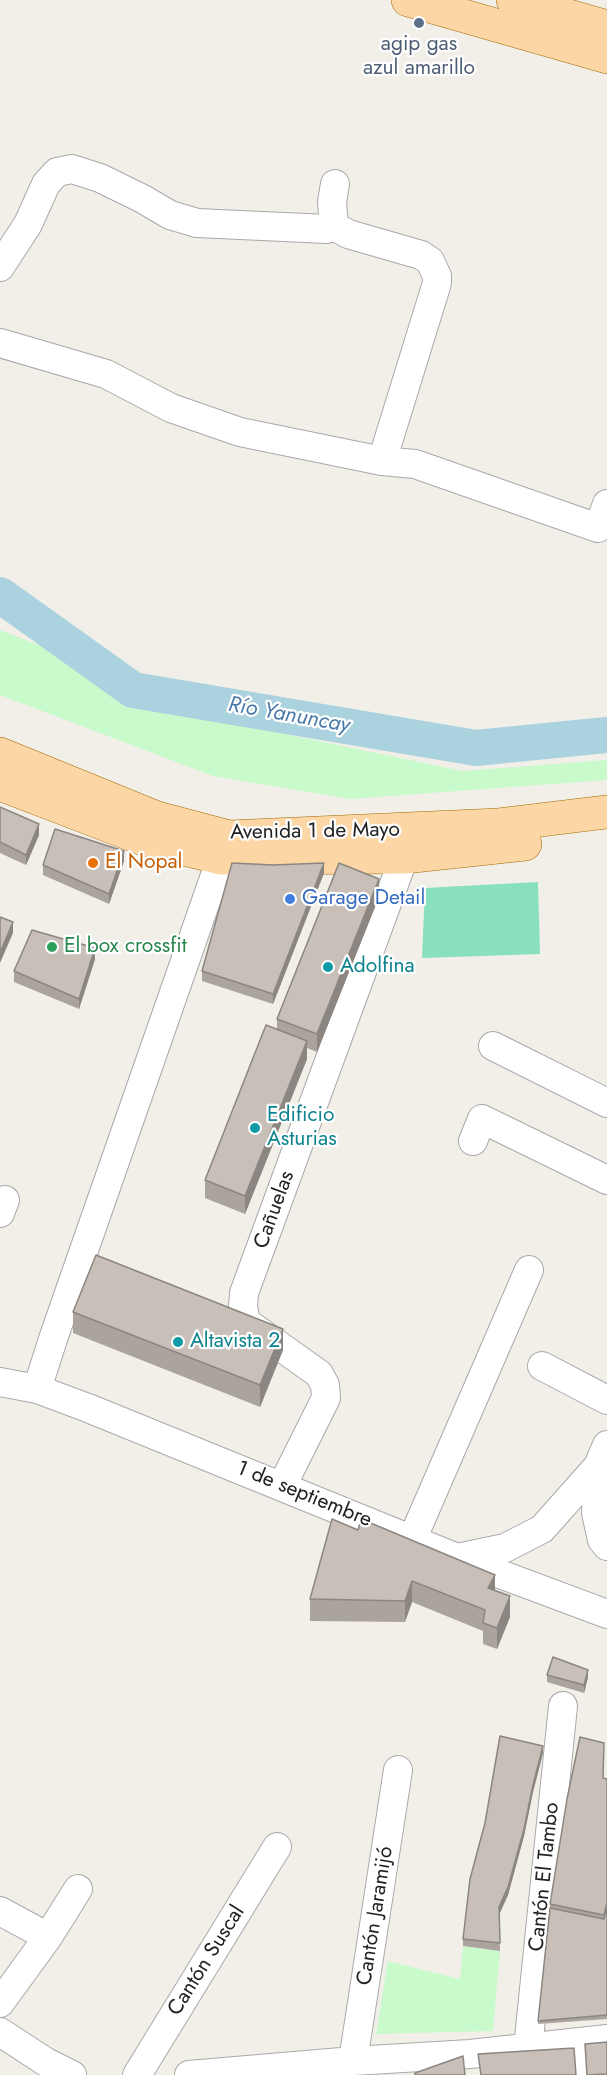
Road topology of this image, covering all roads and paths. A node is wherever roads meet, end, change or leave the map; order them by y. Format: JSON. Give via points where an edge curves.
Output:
{"nodes":[{"id":1,"x":408,"y":0,"type":"edge"},
{"id":2,"x":513,"y":0,"type":"edge"},
{"id":3,"x":607,"y":27,"type":"edge"},
{"id":4,"x":607,"y":57,"type":"edge"},
{"id":5,"x":335,"y":184,"type":"dead end"},
{"id":6,"x":334,"y":226,"type":"junction"},
{"id":7,"x":0,"y":267,"type":"edge"},
{"id":8,"x":0,"y":343,"type":"edge"},
{"id":9,"x":382,"y":461,"type":"junction"},
{"id":10,"x":607,"y":504,"type":"edge"},
{"id":11,"x":0,"y":754,"type":"edge"},
{"id":12,"x":0,"y":784,"type":"edge"},
{"id":13,"x":607,"y":812,"type":"edge"},
{"id":14,"x":607,"y":834,"type":"edge"},
{"id":15,"x":406,"y":844,"type":"junction"},
{"id":16,"x":221,"y":858,"type":"junction"},
{"id":17,"x":493,"y":1046,"type":"dead end"},
{"id":18,"x":607,"y":1104,"type":"edge"},
{"id":19,"x":473,"y":1141,"type":"dead end"},
{"id":20,"x":607,"y":1180,"type":"edge"},
{"id":21,"x":529,"y":1270,"type":"dead end"},
{"id":22,"x":542,"y":1366,"type":"dead end"},
{"id":23,"x":0,"y":1382,"type":"edge"},
{"id":24,"x":37,"y":1389,"type":"junction"},
{"id":25,"x":607,"y":1400,"type":"edge"},
{"id":26,"x":603,"y":1456,"type":"edge"},
{"id":27,"x":282,"y":1486,"type":"junction"},
{"id":28,"x":602,"y":1513,"type":"edge"},
{"id":29,"x":412,"y":1540,"type":"junction"},
{"id":30,"x":607,"y":1546,"type":"edge"},
{"id":31,"x":457,"y":1558,"type":"junction"},
{"id":32,"x":607,"y":1614,"type":"edge"},
{"id":33,"x":563,"y":1706,"type":"dead end"},
{"id":34,"x":398,"y":1770,"type":"dead end"},
{"id":35,"x":277,"y":1846,"type":"dead end"},
{"id":36,"x":78,"y":1889,"type":"dead end"},
{"id":37,"x":0,"y":1911,"type":"edge"},
{"id":38,"x":48,"y":1937,"type":"junction"},
{"id":39,"x":0,"y":2003,"type":"edge"},
{"id":40,"x":1,"y":2033,"type":"edge"},
{"id":41,"x":593,"y":2040,"type":"edge"},
{"id":42,"x":528,"y":2048,"type":"junction"},
{"id":43,"x":353,"y":2061,"type":"junction"},
{"id":44,"x":471,"y":2065,"type":"edge"},
{"id":45,"x":29,"y":2075,"type":"edge"},
{"id":46,"x":72,"y":2075,"type":"edge"},
{"id":47,"x":136,"y":2075,"type":"edge"},
{"id":48,"x":189,"y":2075,"type":"edge"},
{"id":49,"x":581,"y":2075,"type":"edge"}],
"edges":[{"from":1,"to":4,"type":"main road"},
{"from":2,"to":3,"type":"main road"},
{"from":5,"to":6,"type":"street"},
{"from":6,"to":7,"type":"street","via":[[327,229],[197,223],[170,215],[100,178],[72,169],[57,172],[46,184],[28,224]]},
{"from":6,"to":9,"type":"street","via":[[348,234],[421,255],[430,261],[437,276]]},
{"from":8,"to":9,"type":"street","via":[[106,374],[171,408],[240,432]]},
{"from":9,"to":10,"type":"street","via":[[414,464],[598,528]]},
{"from":11,"to":15,"type":"main road","name":"Avenida 1 de Mayo","via":[[157,818],[229,837]]},
{"from":12,"to":16,"type":"main road","name":"Avenida 1 de Mayo","via":[[146,840]]},
{"from":13,"to":15,"type":"main road","name":"Avenida 1 de Mayo","via":[[499,825]]},
{"from":14,"to":15,"type":"main road","name":"Avenida 1 de Mayo"},
{"from":15,"to":16,"type":"main road","name":"Avenida 1 de Mayo"},
{"from":15,"to":27,"type":"street","name":"Cañuelas","via":[[244,1293],[246,1322],[319,1374],[325,1385],[326,1398]]},
{"from":16,"to":24,"type":"street"},
{"from":17,"to":18,"type":"street"},
{"from":19,"to":20,"type":"street","via":[[482,1119]]},
{"from":21,"to":29,"type":"street"},
{"from":22,"to":25,"type":"street"},
{"from":23,"to":24,"type":"street","name":"1 de septiembre"},
{"from":24,"to":27,"type":"street","name":"1 de septiembre"},
{"from":26,"to":28,"type":"street"},
{"from":26,"to":31,"type":"street","via":[[542,1529],[505,1548]]},
{"from":27,"to":29,"type":"street","name":"1 de septiembre"},
{"from":28,"to":30,"type":"street","via":[[602,1540]]},
{"from":29,"to":31,"type":"street","name":"1 de septiembre"},
{"from":31,"to":32,"type":"street","name":"1 de septiembre"},
{"from":33,"to":42,"type":"street","name":"Cantón El Tambo"},
{"from":34,"to":43,"type":"street","name":"Cantón Jaramijó"},
{"from":35,"to":47,"type":"street","name":"Cantón Suscal"},
{"from":36,"to":38,"type":"street"},
{"from":37,"to":38,"type":"street"},
{"from":38,"to":39,"type":"street"},
{"from":40,"to":45,"type":"street"},
{"from":40,"to":46,"type":"street"},
{"from":41,"to":42,"type":"street"},
{"from":41,"to":49,"type":"street"},
{"from":42,"to":44,"type":"street"},
{"from":43,"to":44,"type":"street"},
{"from":43,"to":48,"type":"street"}]}
